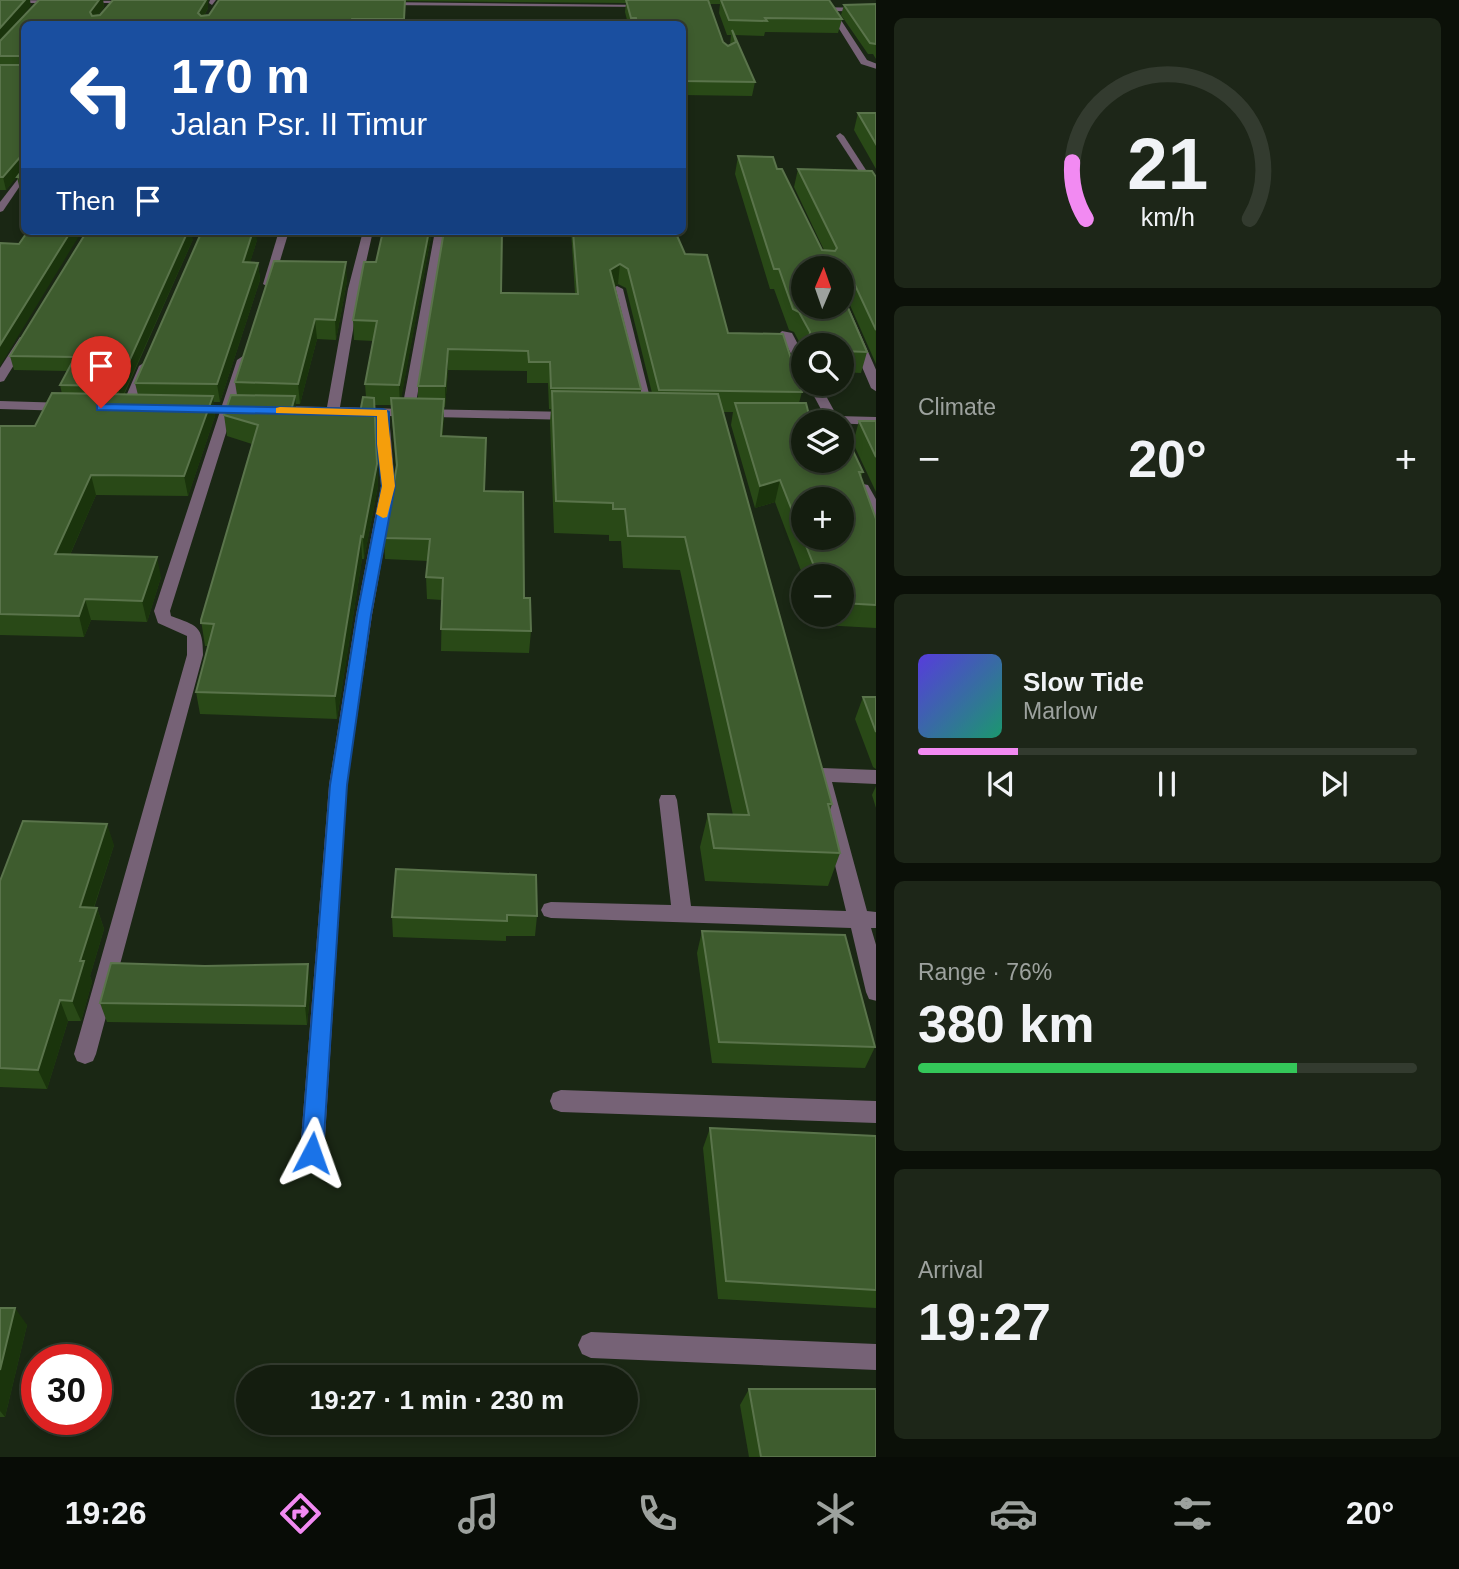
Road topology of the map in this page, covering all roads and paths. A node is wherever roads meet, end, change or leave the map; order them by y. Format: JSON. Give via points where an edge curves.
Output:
{"nodes":[{"id":1,"x":0,"y":0,"type":"edge"},
{"id":2,"x":43,"y":1,"type":"edge"},
{"id":3,"x":93,"y":1,"type":"edge"},
{"id":4,"x":114,"y":2,"type":"junction"},
{"id":5,"x":214,"y":2,"type":"edge"},
{"id":6,"x":450,"y":2,"type":"edge"},
{"id":7,"x":142,"y":3,"type":"edge"},
{"id":8,"x":198,"y":3,"type":"edge"},
{"id":9,"x":531,"y":3,"type":"edge"},
{"id":10,"x":600,"y":3,"type":"edge"},
{"id":11,"x":367,"y":4,"type":"edge"},
{"id":12,"x":650,"y":4,"type":"edge"},
{"id":13,"x":803,"y":9,"type":"edge"},
{"id":14,"x":830,"y":9,"type":"junction"},
{"id":15,"x":876,"y":10,"type":"edge"},
{"id":16,"x":35,"y":11,"type":"edge"},
{"id":17,"x":106,"y":13,"type":"edge"},
{"id":18,"x":211,"y":14,"type":"edge"},
{"id":19,"x":876,"y":67,"type":"edge"},
{"id":20,"x":840,"y":136,"type":"dead end"},
{"id":21,"x":21,"y":178,"type":"edge"},
{"id":22,"x":876,"y":196,"type":"edge"},
{"id":23,"x":0,"y":209,"type":"edge"},
{"id":24,"x":283,"y":235,"type":"edge"},
{"id":25,"x":367,"y":235,"type":"edge"},
{"id":26,"x":439,"y":235,"type":"edge"},
{"id":27,"x":617,"y":289,"type":"edge"},
{"id":28,"x":264,"y":295,"type":"edge"},
{"id":29,"x":847,"y":319,"type":"edge"},
{"id":30,"x":28,"y":333,"type":"edge"},
{"id":31,"x":786,"y":333,"type":"edge"},
{"id":32,"x":791,"y":342,"type":"edge"},
{"id":33,"x":248,"y":346,"type":"edge"},
{"id":34,"x":149,"y":358,"type":"edge"},
{"id":35,"x":0,"y":378,"type":"edge"},
{"id":36,"x":876,"y":388,"type":"edge"},
{"id":37,"x":0,"y":405,"type":"edge"},
{"id":38,"x":76,"y":407,"type":"edge"},
{"id":39,"x":127,"y":408,"type":"edge"},
{"id":40,"x":266,"y":410,"type":"edge"},
{"id":41,"x":333,"y":411,"type":"junction"},
{"id":42,"x":383,"y":412,"type":"junction"},
{"id":43,"x":408,"y":412,"type":"junction"},
{"id":44,"x":582,"y":416,"type":"edge"},
{"id":45,"x":648,"y":417,"type":"edge"},
{"id":46,"x":854,"y":420,"type":"edge"},
{"id":47,"x":876,"y":421,"type":"edge"},
{"id":48,"x":856,"y":473,"type":"edge"},
{"id":49,"x":876,"y":517,"type":"edge"},
{"id":50,"x":876,"y":776,"type":"edge"},
{"id":51,"x":668,"y":800,"type":"dead end"},
{"id":52,"x":551,"y":910,"type":"dead end"},
{"id":53,"x":682,"y":914,"type":"junction"},
{"id":54,"x":867,"y":920,"type":"edge"},
{"id":55,"x":876,"y":992,"type":"edge"},
{"id":56,"x":86,"y":1054,"type":"dead end"},
{"id":57,"x":561,"y":1101,"type":"dead end"},
{"id":58,"x":876,"y":1112,"type":"edge"},
{"id":59,"x":312,"y":1153,"type":"dead end"},
{"id":60,"x":591,"y":1345,"type":"dead end"},
{"id":61,"x":876,"y":1357,"type":"edge"}],
"edges":[{"from":1,"to":2,"type":"street"},
{"from":2,"to":3,"type":"street"},
{"from":2,"to":16,"type":"street"},
{"from":3,"to":4,"type":"street"},
{"from":4,"to":7,"type":"street"},
{"from":4,"to":17,"type":"street"},
{"from":5,"to":8,"type":"street"},
{"from":5,"to":18,"type":"street"},
{"from":6,"to":9,"type":"street"},
{"from":6,"to":11,"type":"street"},
{"from":9,"to":10,"type":"street"},
{"from":10,"to":12,"type":"street"},
{"from":13,"to":14,"type":"street"},
{"from":14,"to":15,"type":"street"},
{"from":14,"to":19,"type":"street","via":[[864,62]]},
{"from":20,"to":22,"type":"street"},
{"from":21,"to":23,"type":"street"},
{"from":24,"to":28,"type":"street"},
{"from":25,"to":41,"type":"street"},
{"from":26,"to":43,"type":"street"},
{"from":27,"to":45,"type":"street"},
{"from":29,"to":36,"type":"street"},
{"from":30,"to":35,"type":"street"},
{"from":31,"to":32,"type":"street"},
{"from":33,"to":56,"type":"street","via":[[162,611],[164,619],[195,635],[195,655]]},
{"from":34,"to":39,"type":"street"},
{"from":37,"to":38,"type":"street"},
{"from":40,"to":41,"type":"street"},
{"from":41,"to":42,"type":"street"},
{"from":42,"to":43,"type":"street"},
{"from":42,"to":59,"type":"street","via":[[388,486],[338,785]]},
{"from":43,"to":44,"type":"street"},
{"from":46,"to":47,"type":"street"},
{"from":48,"to":49,"type":"street"},
{"from":50,"to":54,"type":"street","via":[[820,768]]},
{"from":51,"to":53,"type":"street"},
{"from":52,"to":53,"type":"street"},
{"from":53,"to":54,"type":"street"},
{"from":54,"to":55,"type":"street"},
{"from":57,"to":58,"type":"street"},
{"from":60,"to":61,"type":"street"}]}
